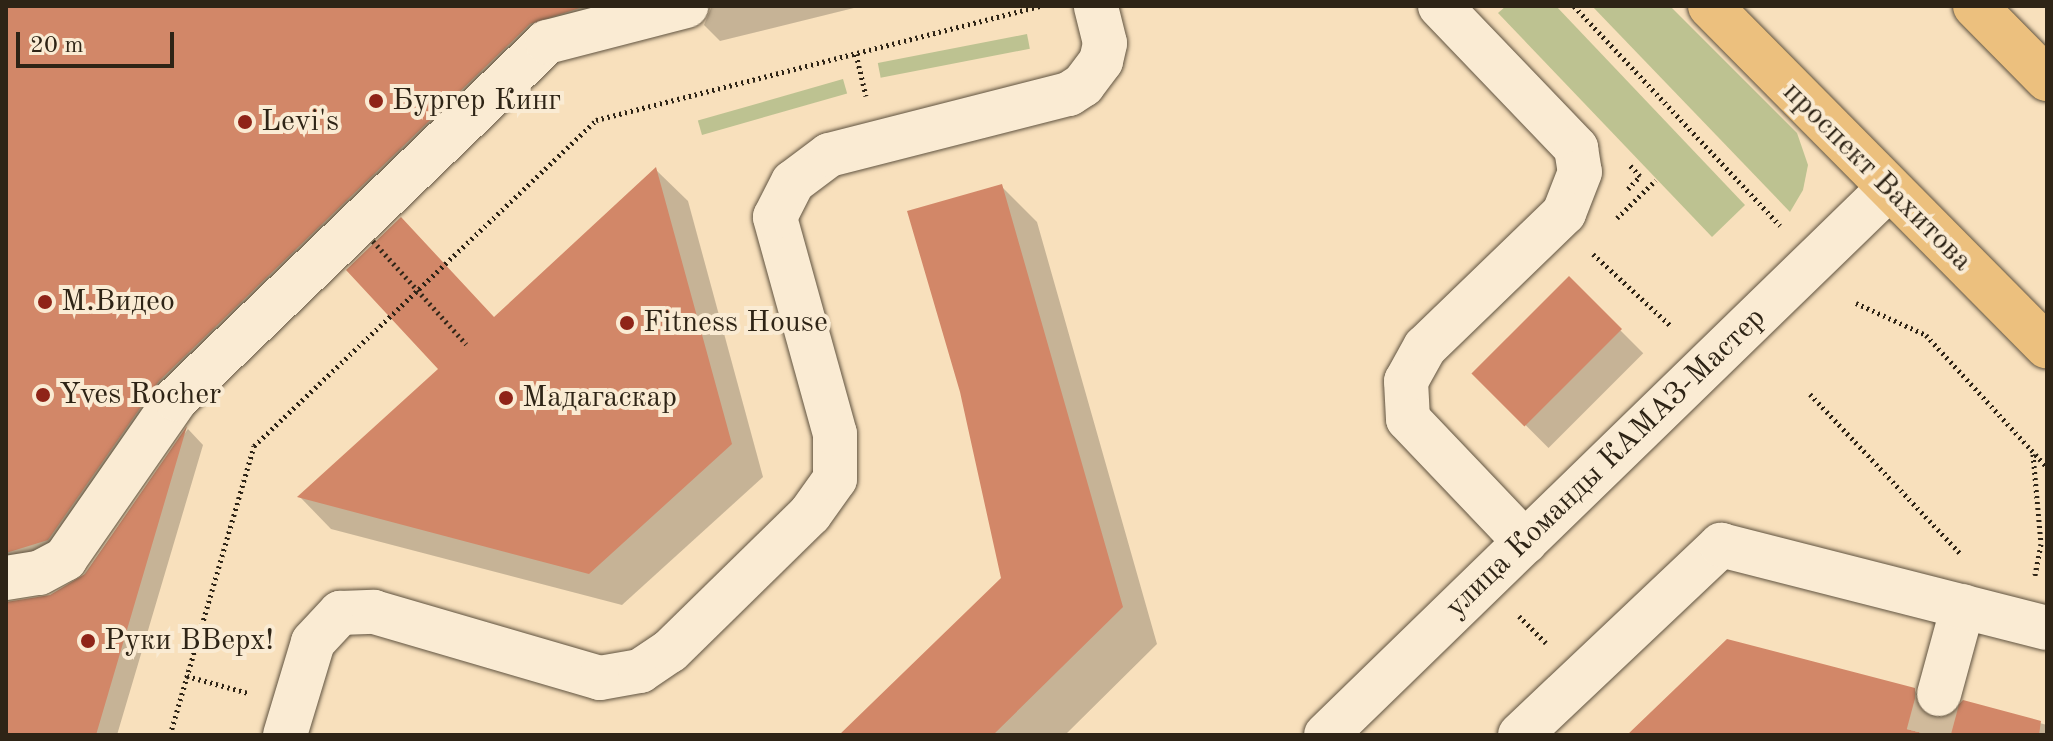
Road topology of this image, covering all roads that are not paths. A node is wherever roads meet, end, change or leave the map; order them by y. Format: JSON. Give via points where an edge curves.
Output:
{"nodes":[{"id":1,"x":686,"y":6,"type":"edge"},
{"id":2,"x":1096,"y":6,"type":"edge"},
{"id":3,"x":1440,"y":6,"type":"edge"},
{"id":4,"x":1710,"y":6,"type":"edge"},
{"id":5,"x":1975,"y":6,"type":"edge"},
{"id":6,"x":2047,"y":79,"type":"edge"},
{"id":7,"x":1887,"y":190,"type":"junction"},
{"id":8,"x":2047,"y":346,"type":"edge"},
{"id":9,"x":1525,"y":542,"type":"junction"},
{"id":10,"x":6,"y":578,"type":"edge"},
{"id":11,"x":1963,"y":606,"type":"junction"},
{"id":12,"x":2047,"y":628,"type":"edge"},
{"id":13,"x":1939,"y":694,"type":"tunnel mouth"},
{"id":14,"x":289,"y":721,"type":"edge"},
{"id":15,"x":1326,"y":735,"type":"edge"},
{"id":16,"x":1520,"y":735,"type":"edge"}],
"edges":[{"from":1,"to":10,"type":"street","via":[[547,42],[176,399],[65,559],[39,573]]},
{"from":2,"to":14,"type":"street","via":[[1105,43],[1101,61],[1069,94],[829,155],[793,182],[775,217],[835,434],[835,479],[810,514],[670,651],[640,671],[600,678],[374,612],[340,613],[313,642]]},
{"from":3,"to":9,"type":"street","via":[[1576,148],[1580,172],[1564,213],[1425,347],[1406,381],[1408,419]]},
{"from":4,"to":7,"type":"main road","name":"проспект Вахитова"},
{"from":5,"to":6,"type":"main road"},
{"from":7,"to":8,"type":"main road","name":"проспект Вахитова"},
{"from":7,"to":9,"type":"street","name":"улица Команды КАМАЗ-Мастер"},
{"from":9,"to":15,"type":"street","name":"улица Команды КАМАЗ-Мастер"},
{"from":11,"to":12,"type":"street"},
{"from":11,"to":13,"type":"street"},
{"from":11,"to":16,"type":"street","via":[[1721,545]]}]}
